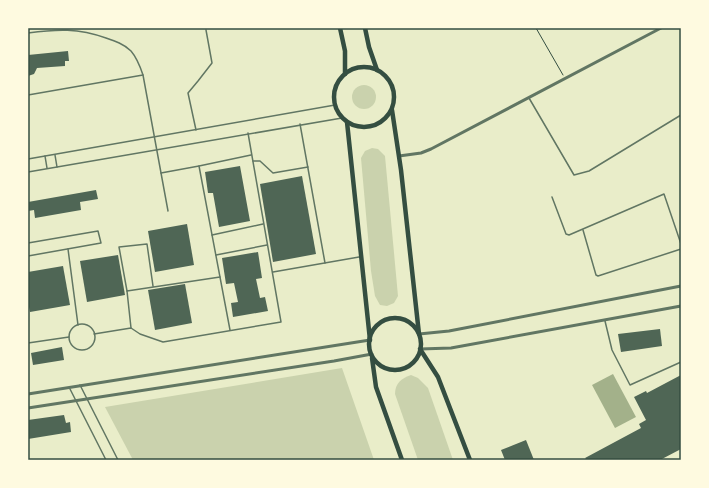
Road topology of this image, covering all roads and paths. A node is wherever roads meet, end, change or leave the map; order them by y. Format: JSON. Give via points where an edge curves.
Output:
{"nodes":[{"id":1,"x":340,"y":28,"type":"edge"},
{"id":2,"x":365,"y":28,"type":"edge"},
{"id":3,"x":536,"y":28,"type":"edge"},
{"id":4,"x":661,"y":28,"type":"edge"},
{"id":5,"x":206,"y":30,"type":"dead end"},
{"id":6,"x":28,"y":33,"type":"edge"},
{"id":7,"x":377,"y":70,"type":"junction"},
{"id":8,"x":345,"y":74,"type":"junction"},
{"id":9,"x":143,"y":75,"type":"junction"},
{"id":10,"x":565,"y":79,"type":"junction"},
{"id":11,"x":28,"y":95,"type":"edge"},
{"id":12,"x":529,"y":98,"type":"junction"},
{"id":13,"x":335,"y":105,"type":"junction"},
{"id":14,"x":392,"y":110,"type":"junction"},
{"id":15,"x":681,"y":114,"type":"edge"},
{"id":16,"x":342,"y":118,"type":"junction"},
{"id":17,"x":347,"y":122,"type":"junction"},
{"id":18,"x":300,"y":124,"type":"junction"},
{"id":19,"x":196,"y":130,"type":"junction"},
{"id":20,"x":248,"y":133,"type":"junction"},
{"id":21,"x":154,"y":138,"type":"junction"},
{"id":22,"x":157,"y":149,"type":"junction"},
{"id":23,"x":55,"y":154,"type":"junction"},
{"id":24,"x":252,"y":154,"type":"junction"},
{"id":25,"x":45,"y":156,"type":"junction"},
{"id":26,"x":399,"y":156,"type":"junction"},
{"id":27,"x":28,"y":159,"type":"edge"},
{"id":28,"x":253,"y":160,"type":"junction"},
{"id":29,"x":199,"y":166,"type":"junction"},
{"id":30,"x":57,"y":167,"type":"junction"},
{"id":31,"x":308,"y":167,"type":"junction"},
{"id":32,"x":47,"y":169,"type":"junction"},
{"id":33,"x":28,"y":172,"type":"edge"},
{"id":34,"x":161,"y":173,"type":"junction"},
{"id":35,"x":552,"y":197,"type":"dead end"},
{"id":36,"x":168,"y":211,"type":"dead end"},
{"id":37,"x":264,"y":224,"type":"junction"},
{"id":38,"x":583,"y":230,"type":"junction"},
{"id":39,"x":212,"y":235,"type":"junction"},
{"id":40,"x":28,"y":243,"type":"edge"},
{"id":41,"x":681,"y":244,"type":"edge"},
{"id":42,"x":267,"y":245,"type":"junction"},
{"id":43,"x":68,"y":249,"type":"junction"},
{"id":44,"x":681,"y":249,"type":"edge"},
{"id":45,"x":216,"y":255,"type":"junction"},
{"id":46,"x":28,"y":256,"type":"edge"},
{"id":47,"x":361,"y":257,"type":"junction"},
{"id":48,"x":325,"y":263,"type":"junction"},
{"id":49,"x":272,"y":273,"type":"junction"},
{"id":50,"x":220,"y":276,"type":"junction"},
{"id":51,"x":153,"y":286,"type":"junction"},
{"id":52,"x":681,"y":286,"type":"edge"},
{"id":53,"x":127,"y":291,"type":"junction"},
{"id":54,"x":681,"y":306,"type":"edge"},
{"id":55,"x":605,"y":320,"type":"junction"},
{"id":56,"x":78,"y":324,"type":"junction"},
{"id":57,"x":131,"y":328,"type":"junction"},
{"id":58,"x":230,"y":330,"type":"junction"},
{"id":59,"x":94,"y":334,"type":"junction"},
{"id":60,"x":419,"y":334,"type":"junction"},
{"id":61,"x":69,"y":337,"type":"junction"},
{"id":62,"x":370,"y":340,"type":"junction"},
{"id":63,"x":28,"y":343,"type":"edge"},
{"id":64,"x":420,"y":349,"type":"junction"},
{"id":65,"x":372,"y":354,"type":"junction"},
{"id":66,"x":681,"y":362,"type":"edge"},
{"id":67,"x":80,"y":386,"type":"junction"},
{"id":68,"x":69,"y":387,"type":"junction"},
{"id":69,"x":28,"y":394,"type":"edge"},
{"id":70,"x":86,"y":399,"type":"junction"},
{"id":71,"x":75,"y":400,"type":"junction"},
{"id":72,"x":28,"y":408,"type":"edge"},
{"id":73,"x":106,"y":460,"type":"edge"},
{"id":74,"x":118,"y":460,"type":"edge"},
{"id":75,"x":402,"y":460,"type":"edge"},
{"id":76,"x":470,"y":460,"type":"edge"}],
"edges":[{"from":1,"to":8,"type":"main road","via":[[345,51]]},
{"from":2,"to":7,"type":"main road"},
{"from":3,"to":10,"type":"path"},
{"from":4,"to":10,"type":"street"},
{"from":5,"to":19,"type":"lane","via":[[212,63],[188,93]]},
{"from":6,"to":9,"type":"lane","via":[[80,30],[116,41],[126,46],[135,56]]},
{"from":7,"to":8,"type":"main road","via":[[366,67]]},
{"from":7,"to":14,"type":"main road","via":[[390,81],[393,89]]},
{"from":8,"to":13,"type":"main road","via":[[335,90]]},
{"from":9,"to":11,"type":"lane"},
{"from":9,"to":21,"type":"lane"},
{"from":10,"to":12,"type":"street"},
{"from":12,"to":15,"type":"lane","via":[[574,175],[589,171]]},
{"from":12,"to":26,"type":"street","via":[[431,150]]},
{"from":13,"to":16,"type":"main road"},
{"from":13,"to":19,"type":"lane"},
{"from":14,"to":17,"type":"main road","via":[[384,120],[370,127]]},
{"from":14,"to":26,"type":"main road"},
{"from":16,"to":17,"type":"main road"},
{"from":16,"to":18,"type":"lane"},
{"from":17,"to":47,"type":"main road"},
{"from":18,"to":20,"type":"lane"},
{"from":18,"to":31,"type":"lane"},
{"from":19,"to":21,"type":"lane"},
{"from":20,"to":22,"type":"lane"},
{"from":20,"to":24,"type":"lane"},
{"from":21,"to":22,"type":"lane"},
{"from":21,"to":23,"type":"lane"},
{"from":22,"to":30,"type":"lane"},
{"from":22,"to":34,"type":"lane"},
{"from":23,"to":25,"type":"lane"},
{"from":23,"to":30,"type":"lane"},
{"from":24,"to":28,"type":"lane"},
{"from":24,"to":29,"type":"lane"},
{"from":25,"to":27,"type":"lane"},
{"from":25,"to":32,"type":"lane"},
{"from":26,"to":60,"type":"main road"},
{"from":28,"to":31,"type":"lane","via":[[260,162],[273,173]]},
{"from":28,"to":37,"type":"lane"},
{"from":29,"to":34,"type":"lane"},
{"from":29,"to":39,"type":"lane"},
{"from":30,"to":32,"type":"lane"},
{"from":31,"to":48,"type":"lane"},
{"from":32,"to":33,"type":"lane"},
{"from":34,"to":36,"type":"lane"},
{"from":35,"to":38,"type":"lane","via":[[567,236]]},
{"from":37,"to":39,"type":"lane"},
{"from":37,"to":42,"type":"lane"},
{"from":38,"to":41,"type":"lane","via":[[664,194]]},
{"from":38,"to":44,"type":"lane","via":[[598,276]]},
{"from":39,"to":45,"type":"lane"},
{"from":40,"to":43,"type":"lane","via":[[99,231],[101,243]]},
{"from":42,"to":45,"type":"lane"},
{"from":42,"to":49,"type":"lane"},
{"from":43,"to":46,"type":"lane"},
{"from":43,"to":56,"type":"lane"},
{"from":45,"to":50,"type":"lane"},
{"from":47,"to":48,"type":"lane"},
{"from":47,"to":62,"type":"main road"},
{"from":48,"to":49,"type":"lane"},
{"from":49,"to":58,"type":"lane","via":[[280,322]]},
{"from":50,"to":51,"type":"lane"},
{"from":50,"to":58,"type":"lane"},
{"from":51,"to":53,"type":"lane"},
{"from":51,"to":53,"type":"lane","via":[[147,244],[119,247]]},
{"from":52,"to":60,"type":"street","via":[[449,331]]},
{"from":53,"to":57,"type":"lane"},
{"from":54,"to":55,"type":"street"},
{"from":55,"to":64,"type":"street","via":[[451,348]]},
{"from":55,"to":66,"type":"lane","via":[[612,350],[630,385]]},
{"from":56,"to":59,"type":"lane","via":[[86,325]]},
{"from":56,"to":61,"type":"lane","via":[[72,329]]},
{"from":57,"to":58,"type":"lane","via":[[163,342]]},
{"from":57,"to":59,"type":"lane"},
{"from":59,"to":61,"type":"lane","via":[[94,342],[83,350],[75,348]]},
{"from":60,"to":62,"type":"main road","via":[[413,324],[405,320],[388,319],[374,328]]},
{"from":60,"to":64,"type":"main road"},
{"from":61,"to":63,"type":"lane"},
{"from":62,"to":65,"type":"main road"},
{"from":62,"to":67,"type":"street"},
{"from":64,"to":65,"type":"main road","via":[[413,363],[398,370],[381,366]]},
{"from":64,"to":76,"type":"main road","via":[[438,377]]},
{"from":65,"to":70,"type":"street"},
{"from":65,"to":75,"type":"main road","via":[[376,387]]},
{"from":67,"to":68,"type":"street"},
{"from":67,"to":70,"type":"lane"},
{"from":68,"to":69,"type":"street"},
{"from":68,"to":71,"type":"lane"},
{"from":70,"to":71,"type":"street"},
{"from":70,"to":74,"type":"lane"},
{"from":71,"to":72,"type":"street"},
{"from":71,"to":73,"type":"lane"}]}
